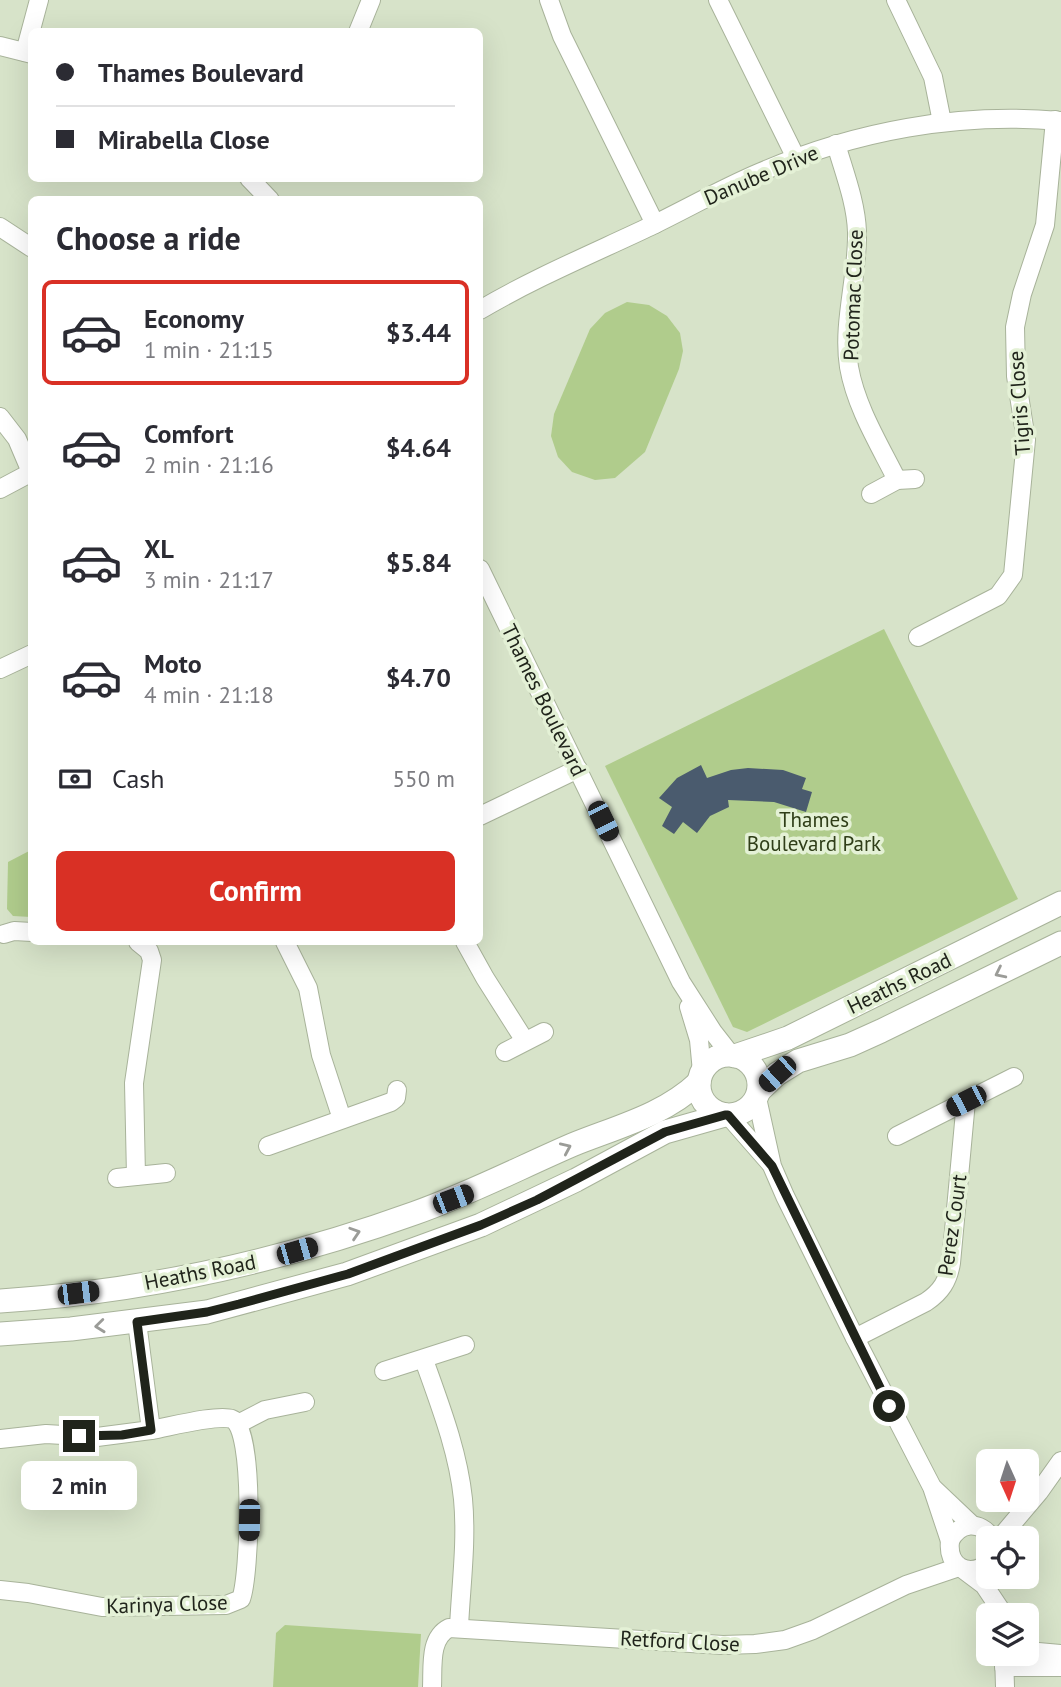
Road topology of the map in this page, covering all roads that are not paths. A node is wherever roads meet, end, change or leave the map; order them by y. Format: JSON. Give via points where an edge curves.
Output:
{"nodes":[{"id":1,"x":39,"y":0,"type":"edge"},
{"id":2,"x":371,"y":0,"type":"edge"},
{"id":3,"x":549,"y":0,"type":"edge"},
{"id":4,"x":718,"y":0,"type":"edge"},
{"id":5,"x":896,"y":0,"type":"edge"},
{"id":6,"x":33,"y":28,"type":"edge"},
{"id":7,"x":360,"y":28,"type":"edge"},
{"id":8,"x":0,"y":46,"type":"edge"},
{"id":9,"x":28,"y":53,"type":"edge"},
{"id":10,"x":1058,"y":120,"type":"edge"},
{"id":11,"x":942,"y":122,"type":"junction"},
{"id":12,"x":836,"y":144,"type":"junction"},
{"id":13,"x":796,"y":158,"type":"junction"},
{"id":14,"x":253,"y":182,"type":"edge"},
{"id":15,"x":267,"y":196,"type":"edge"},
{"id":16,"x":655,"y":224,"type":"junction"},
{"id":17,"x":0,"y":227,"type":"edge"},
{"id":18,"x":28,"y":245,"type":"edge"},
{"id":19,"x":483,"y":308,"type":"edge"},
{"id":20,"x":0,"y":417,"type":"edge"},
{"id":21,"x":28,"y":465,"type":"edge"},
{"id":22,"x":28,"y":474,"type":"edge"},
{"id":23,"x":0,"y":489,"type":"edge"},
{"id":24,"x":871,"y":494,"type":"dead end"},
{"id":25,"x":483,"y":575,"type":"edge"},
{"id":26,"x":918,"y":637,"type":"dead end"},
{"id":27,"x":28,"y":656,"type":"edge"},
{"id":28,"x":0,"y":669,"type":"edge"},
{"id":29,"x":578,"y":769,"type":"junction"},
{"id":30,"x":483,"y":815,"type":"edge"},
{"id":31,"x":1061,"y":903,"type":"edge"},
{"id":32,"x":28,"y":932,"type":"edge"},
{"id":33,"x":1,"y":933,"type":"edge"},
{"id":34,"x":1061,"y":943,"type":"edge"},
{"id":35,"x":142,"y":945,"type":"edge"},
{"id":36,"x":286,"y":945,"type":"edge"},
{"id":37,"x":468,"y":945,"type":"edge"},
{"id":38,"x":681,"y":982,"type":"junction"},
{"id":39,"x":544,"y":1032,"type":"dead end"},
{"id":40,"x":525,"y":1041,"type":"junction"},
{"id":41,"x":505,"y":1052,"type":"dead end"},
{"id":42,"x":733,"y":1056,"type":"junction"},
{"id":43,"x":701,"y":1077,"type":"junction"},
{"id":44,"x":1014,"y":1077,"type":"dead end"},
{"id":45,"x":758,"y":1094,"type":"junction"},
{"id":46,"x":966,"y":1101,"type":"junction"},
{"id":47,"x":392,"y":1102,"type":"dead end"},
{"id":48,"x":726,"y":1115,"type":"junction"},
{"id":49,"x":342,"y":1119,"type":"junction"},
{"id":50,"x":897,"y":1136,"type":"dead end"},
{"id":51,"x":267,"y":1146,"type":"dead end"},
{"id":52,"x":772,"y":1166,"type":"junction"},
{"id":53,"x":166,"y":1173,"type":"dead end"},
{"id":54,"x":136,"y":1176,"type":"junction"},
{"id":55,"x":117,"y":1178,"type":"dead end"},
{"id":56,"x":121,"y":1287,"type":"junction"},
{"id":57,"x":0,"y":1301,"type":"edge"},
{"id":58,"x":137,"y":1322,"type":"junction"},
{"id":59,"x":0,"y":1334,"type":"edge"},
{"id":60,"x":855,"y":1338,"type":"junction"},
{"id":61,"x":465,"y":1345,"type":"dead end"},
{"id":62,"x":424,"y":1360,"type":"junction"},
{"id":63,"x":384,"y":1371,"type":"dead end"},
{"id":64,"x":305,"y":1402,"type":"dead end"},
{"id":65,"x":238,"y":1424,"type":"junction"},
{"id":66,"x":151,"y":1430,"type":"junction"},
{"id":67,"x":0,"y":1439,"type":"edge"},
{"id":68,"x":1061,"y":1461,"type":"edge"},
{"id":69,"x":932,"y":1487,"type":"junction"},
{"id":70,"x":1016,"y":1517,"type":"junction"},
{"id":71,"x":977,"y":1526,"type":"edge"},
{"id":72,"x":992,"y":1526,"type":"edge"},
{"id":73,"x":1009,"y":1526,"type":"edge"},
{"id":74,"x":976,"y":1530,"type":"edge"},
{"id":75,"x":949,"y":1546,"type":"junction"},
{"id":76,"x":962,"y":1568,"type":"junction"},
{"id":77,"x":976,"y":1569,"type":"edge"},
{"id":78,"x":906,"y":1585,"type":"junction"},
{"id":79,"x":0,"y":1590,"type":"edge"},
{"id":80,"x":995,"y":1603,"type":"edge"},
{"id":81,"x":451,"y":1629,"type":"junction"},
{"id":82,"x":1039,"y":1652,"type":"edge"},
{"id":83,"x":1061,"y":1654,"type":"edge"},
{"id":84,"x":1039,"y":1664,"type":"edge"},
{"id":85,"x":1004,"y":1666,"type":"edge"},
{"id":86,"x":1061,"y":1667,"type":"edge"},
{"id":87,"x":432,"y":1687,"type":"edge"},
{"id":88,"x":1005,"y":1687,"type":"edge"}],
"edges":[{"from":1,"to":6,"type":"street"},
{"from":2,"to":7,"type":"street"},
{"from":3,"to":16,"type":"street","via":[[562,36]]},
{"from":4,"to":13,"type":"street"},
{"from":5,"to":11,"type":"street","via":[[933,77]]},
{"from":8,"to":9,"type":"street"},
{"from":10,"to":11,"type":"street","name":"Danube Drive"},
{"from":10,"to":26,"type":"street","name":"Tigris Close","via":[[1045,225],[1015,327],[1026,440],[1013,575],[998,596]]},
{"from":11,"to":12,"type":"street","name":"Danube Drive"},
{"from":12,"to":13,"type":"street","name":"Danube Drive"},
{"from":12,"to":24,"type":"street","name":"Potomac Close","via":[[857,233],[848,363],[856,396],[906,480]]},
{"from":13,"to":16,"type":"street","name":"Danube Drive"},
{"from":14,"to":15,"type":"street"},
{"from":16,"to":19,"type":"street","name":"Danube Drive"},
{"from":17,"to":18,"type":"street"},
{"from":20,"to":21,"type":"street","via":[[17,439]]},
{"from":22,"to":23,"type":"street"},
{"from":25,"to":29,"type":"street","name":"Thames Boulevard"},
{"from":27,"to":28,"type":"street"},
{"from":29,"to":30,"type":"street"},
{"from":29,"to":38,"type":"street","name":"Thames Boulevard"},
{"from":31,"to":42,"type":"main road","name":"Heaths Road","via":[[788,1038]]},
{"from":32,"to":33,"type":"street"},
{"from":34,"to":45,"type":"main road","name":"Heaths Road","one_way":true,"via":[[850,1045],[798,1061]]},
{"from":35,"to":54,"type":"street","via":[[152,960],[134,1083]]},
{"from":36,"to":49,"type":"street","via":[[308,988],[321,1055]]},
{"from":37,"to":40,"type":"street"},
{"from":38,"to":42,"type":"street","name":"Thames Boulevard"},
{"from":38,"to":43,"type":"street","name":"Thames Boulevard","via":[[699,1040]]},
{"from":39,"to":40,"type":"street"},
{"from":40,"to":41,"type":"street"},
{"from":42,"to":43,"type":"main road","via":[[713,1060]]},
{"from":42,"to":45,"type":"main road","via":[[751,1065]]},
{"from":43,"to":48,"type":"main road","via":[[703,1101]]},
{"from":56,"to":43,"type":"main road","name":"Heaths Road","one_way":true,"via":[[279,1256],[415,1213],[651,1115],[682,1098]]},
{"from":44,"to":46,"type":"street"},
{"from":45,"to":48,"type":"main road","via":[[745,1111]]},
{"from":45,"to":52,"type":"street"},
{"from":46,"to":50,"type":"street"},
{"from":46,"to":60,"type":"street","name":"Perez Court","via":[[946,1282],[936,1296]]},
{"from":47,"to":49,"type":"street"},
{"from":48,"to":52,"type":"street"},
{"from":48,"to":58,"type":"main road","name":"Heaths Road","via":[[665,1132],[537,1200],[348,1274],[207,1312]]},
{"from":49,"to":51,"type":"street"},
{"from":52,"to":60,"type":"street"},
{"from":53,"to":54,"type":"street"},
{"from":54,"to":55,"type":"street"},
{"from":56,"to":57,"type":"main road","name":"Heaths Road"},
{"from":56,"to":58,"type":"main road","via":[[131,1296]]},
{"from":58,"to":59,"type":"main road","name":"Heaths Road","one_way":true},
{"from":58,"to":66,"type":"street"},
{"from":60,"to":69,"type":"street"},
{"from":61,"to":62,"type":"street"},
{"from":62,"to":63,"type":"street"},
{"from":62,"to":81,"type":"street","via":[[452,1443],[463,1501],[464,1535]]},
{"from":64,"to":65,"type":"street","via":[[265,1410]]},
{"from":65,"to":66,"type":"street","via":[[219,1419]]},
{"from":65,"to":79,"type":"street","name":"Karinya Close","via":[[249,1495],[245,1586],[238,1602],[102,1607]]},
{"from":66,"to":67,"type":"street","via":[[97,1437],[46,1434]]},
{"from":68,"to":70,"type":"street"},
{"from":69,"to":71,"type":"street"},
{"from":69,"to":75,"type":"street"},
{"from":70,"to":72,"type":"street"},
{"from":70,"to":73,"type":"street"},
{"from":74,"to":75,"type":"street","name":"Retford Close","via":[[959,1529]]},
{"from":75,"to":76,"type":"street","via":[[951,1558]]},
{"from":75,"to":78,"type":"street","name":"Retford Close"},
{"from":76,"to":77,"type":"street","name":"Retford Close"},
{"from":76,"to":78,"type":"street","name":"Retford Close"},
{"from":76,"to":80,"type":"street","via":[[984,1585]]},
{"from":78,"to":81,"type":"street","name":"Retford Close","via":[[813,1630],[755,1644]]},
{"from":81,"to":87,"type":"street","via":[[435,1642]]},
{"from":82,"to":83,"type":"street"},
{"from":84,"to":86,"type":"street"},
{"from":85,"to":88,"type":"street"}]}
